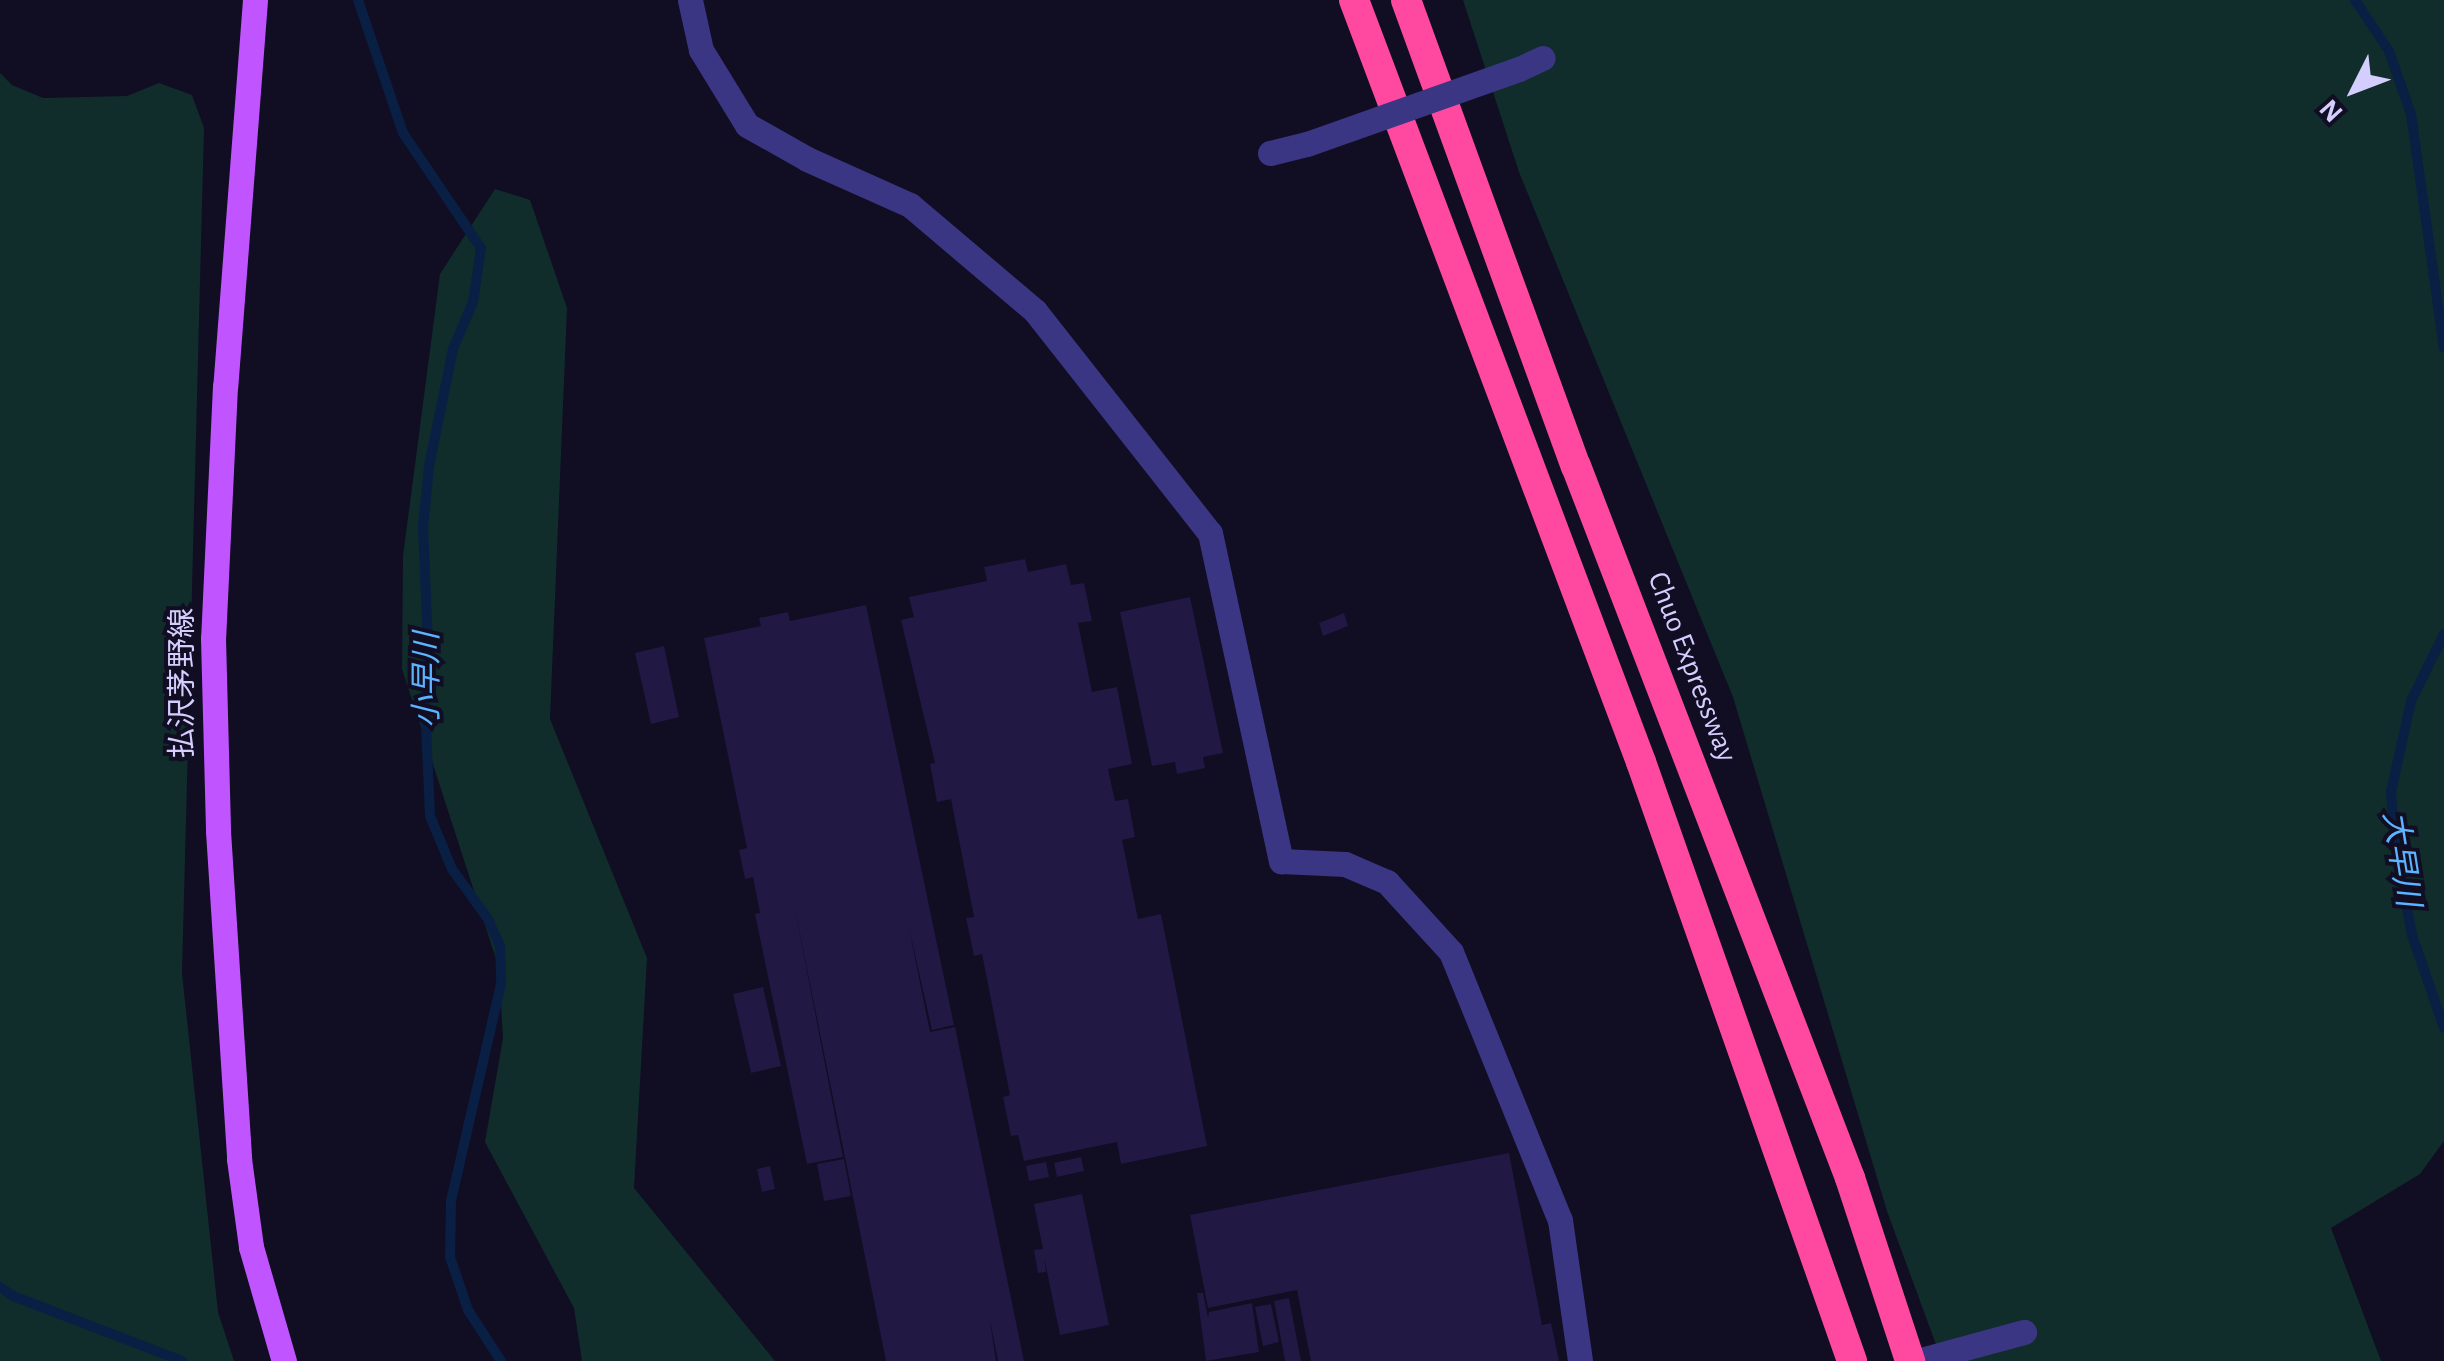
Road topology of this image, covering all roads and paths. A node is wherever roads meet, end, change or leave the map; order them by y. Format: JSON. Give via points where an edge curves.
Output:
{"nodes":[{"id":1,"x":254,"y":0,"type":"edge"},
{"id":2,"x":690,"y":0,"type":"edge"},
{"id":3,"x":1354,"y":0,"type":"edge"},
{"id":4,"x":1406,"y":0,"type":"edge"},
{"id":5,"x":1531,"y":64,"type":"dead end"},
{"id":6,"x":1270,"y":153,"type":"dead end"},
{"id":7,"x":2013,"y":1334,"type":"dead end"},
{"id":8,"x":284,"y":1361,"type":"edge"},
{"id":9,"x":1580,"y":1361,"type":"edge"},
{"id":10,"x":1852,"y":1361,"type":"edge"},
{"id":11,"x":1914,"y":1361,"type":"edge"}],
"edges":[{"from":1,"to":8,"type":"main road","name":"払沢茅野線","via":[[225,386],[214,658],[239,1159],[251,1248]]},
{"from":2,"to":9,"type":"street","via":[[701,50],[747,126],[910,205],[1035,311],[1210,534],[1281,861],[1345,864],[1387,882],[1451,952],[1560,1220]]},
{"from":3,"to":10,"type":"highway","via":[[1641,762]]},
{"from":4,"to":11,"type":"highway","name":"Chuo Expressway"},
{"from":5,"to":6,"type":"street","bridge":true},
{"from":7,"to":11,"type":"street"}]}
